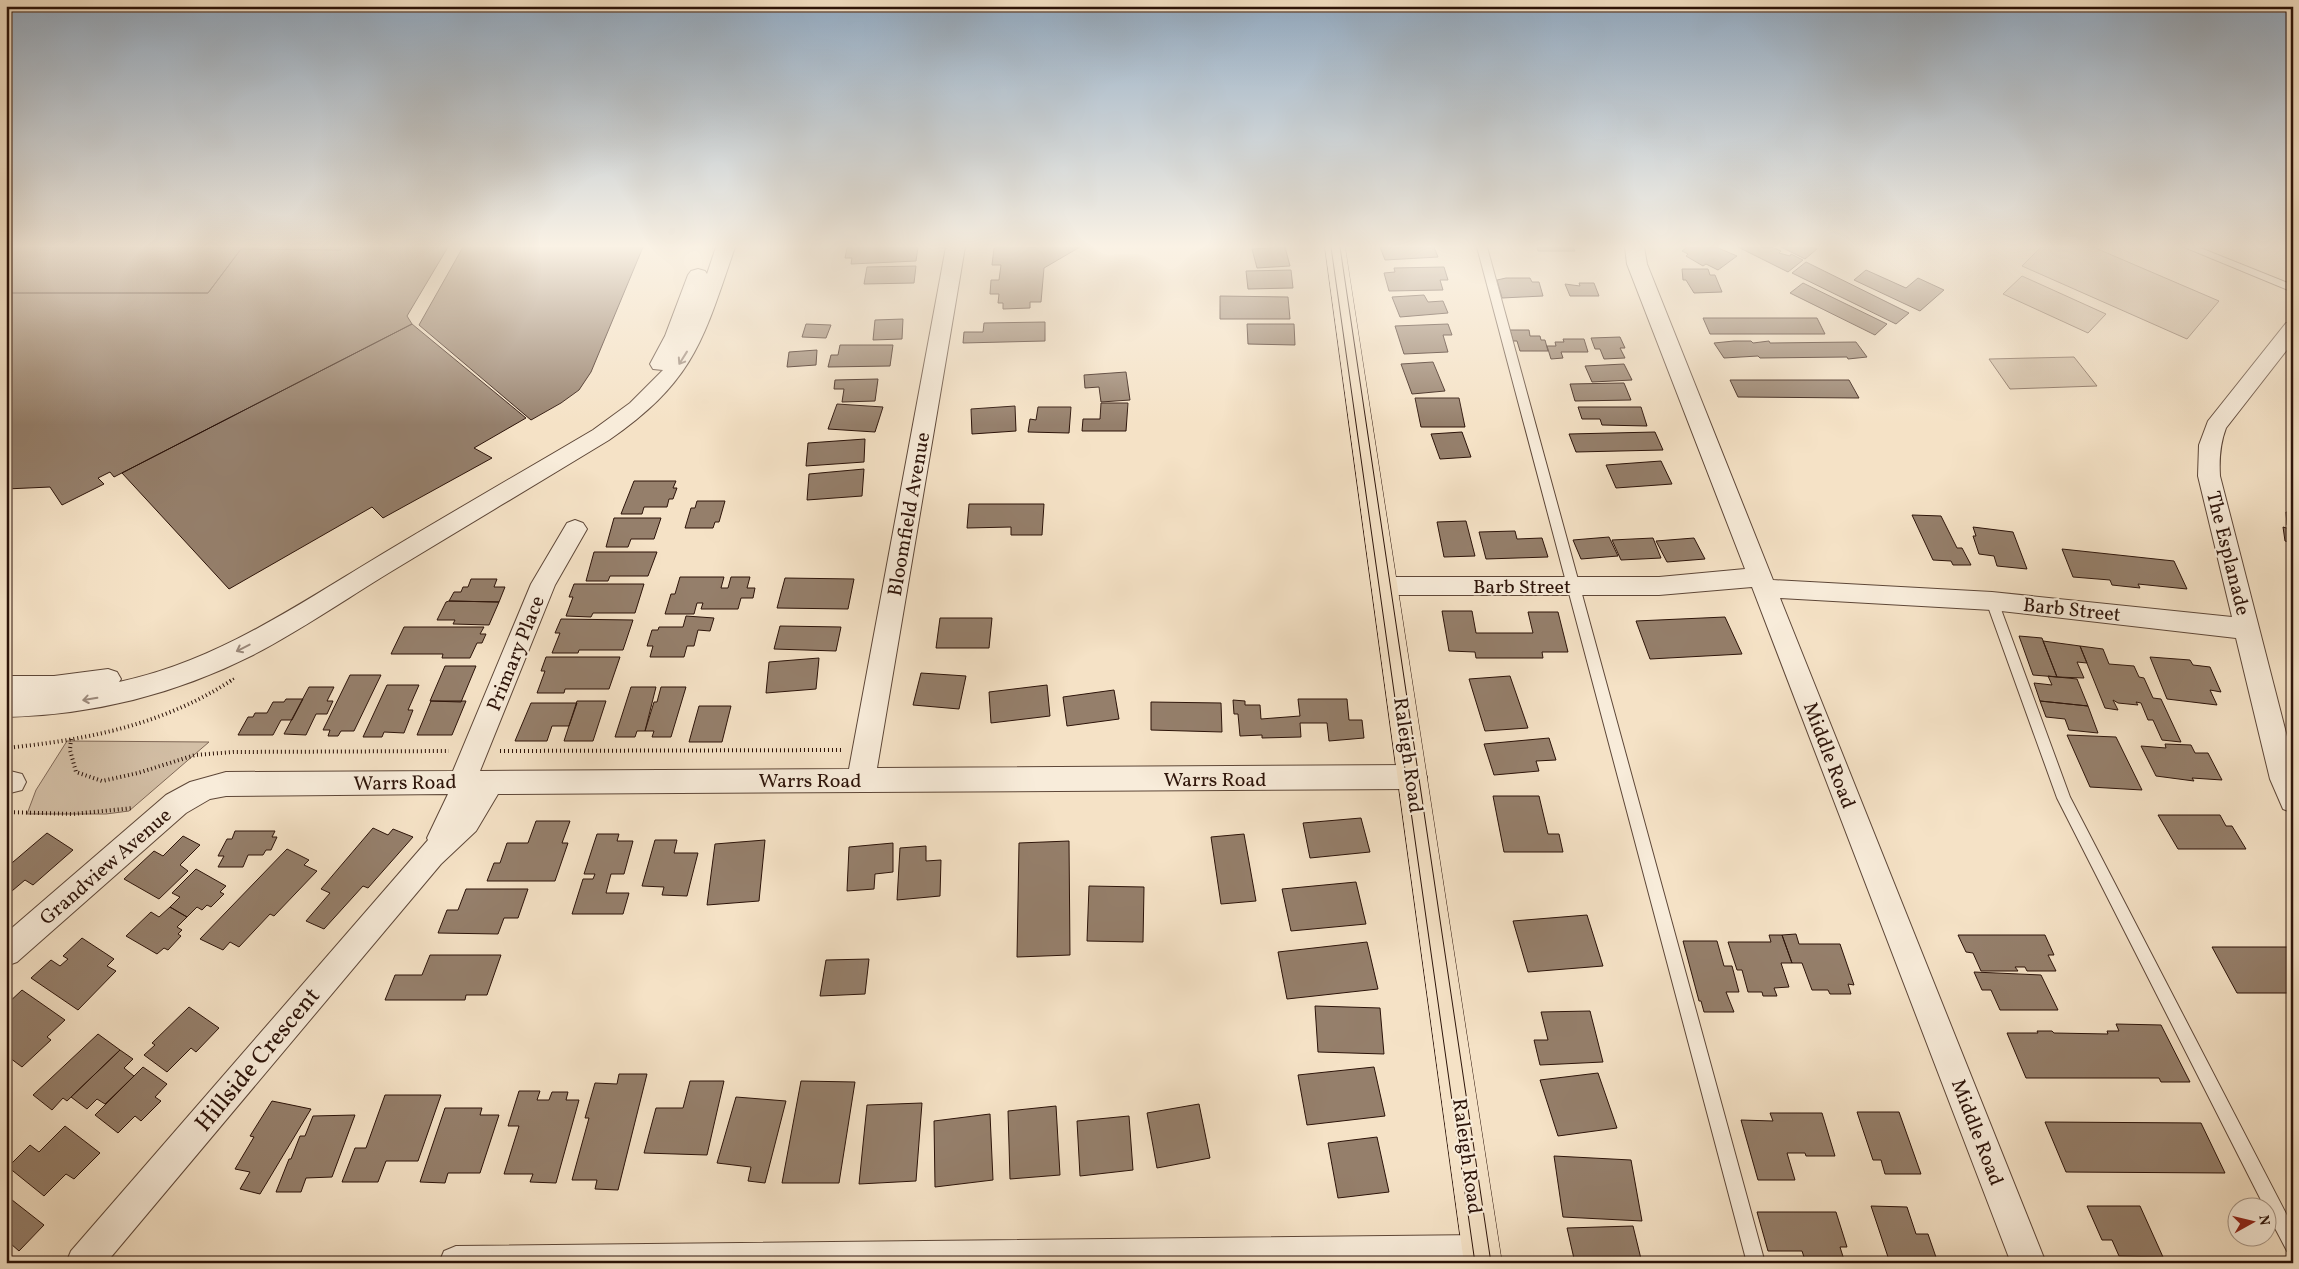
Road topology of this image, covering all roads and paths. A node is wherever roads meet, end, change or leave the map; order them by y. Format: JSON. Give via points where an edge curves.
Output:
{"nodes":[{"id":1,"x":690,"y":306,"type":"edge"},
{"id":2,"x":700,"y":306,"type":"edge"},
{"id":3,"x":946,"y":306,"type":"edge"},
{"id":4,"x":1344,"y":306,"type":"edge"},
{"id":5,"x":1498,"y":306,"type":"edge"},
{"id":6,"x":1654,"y":306,"type":"edge"},
{"id":7,"x":2293,"y":328,"type":"edge"},
{"id":8,"x":575,"y":529,"type":"dead end"},
{"id":9,"x":1385,"y":586,"type":"junction"},
{"id":10,"x":1573,"y":586,"type":"junction"},
{"id":11,"x":1766,"y":592,"type":"junction"},
{"id":12,"x":1992,"y":601,"type":"junction"},
{"id":13,"x":2248,"y":629,"type":"junction"},
{"id":14,"x":6,"y":687,"type":"edge"},
{"id":15,"x":6,"y":706,"type":"edge"},
{"id":16,"x":1412,"y":777,"type":"junction"},
{"id":17,"x":861,"y":780,"type":"junction"},
{"id":18,"x":473,"y":781,"type":"junction"},
{"id":19,"x":208,"y":786,"type":"joint"},
{"id":20,"x":2293,"y":801,"type":"edge"},
{"id":21,"x":176,"y":804,"type":"junction"},
{"id":22,"x":6,"y":812,"type":"edge"},
{"id":23,"x":6,"y":952,"type":"edge"},
{"id":24,"x":2293,"y":1245,"type":"edge"},
{"id":25,"x":1483,"y":1257,"type":"edge"},
{"id":26,"x":1208,"y":1259,"type":"edge"},
{"id":27,"x":946,"y":1261,"type":"edge"},
{"id":28,"x":688,"y":1262,"type":"edge"},
{"id":29,"x":83,"y":1263,"type":"edge"},
{"id":30,"x":456,"y":1263,"type":"edge"},
{"id":31,"x":1756,"y":1263,"type":"edge"},
{"id":32,"x":2029,"y":1263,"type":"edge"}],
"edges":[{"from":1,"to":14,"type":"street","via":[[660,364],[627,398],[563,443],[258,622],[160,666],[93,682]]},
{"from":2,"to":15,"type":"street","one_way":true,"via":[[694,336],[674,371],[641,406],[601,435],[284,625],[224,657],[163,682],[58,704]]},
{"from":3,"to":17,"type":"street","name":"Bloomfield Avenue"},
{"from":4,"to":9,"type":"main road","name":"Raleigh Road"},
{"from":5,"to":10,"type":"lane"},
{"from":6,"to":11,"type":"street","name":"Middle Road"},
{"from":7,"to":13,"type":"street","name":"The Esplanade","via":[[2216,426],[2209,441],[2209,476]]},
{"from":8,"to":18,"type":"street","name":"Primary Place","via":[[543,584]]},
{"from":9,"to":10,"type":"street","name":"Barb Street"},
{"from":9,"to":16,"type":"main road","name":"Raleigh Road"},
{"from":10,"to":11,"type":"street","name":"Barb Street","via":[[1659,586],[1735,594]]},
{"from":10,"to":31,"type":"lane"},
{"from":11,"to":12,"type":"street","name":"Barb Street","via":[[1803,605],[1895,597]]},
{"from":11,"to":32,"type":"street","name":"Middle Road"},
{"from":12,"to":13,"type":"street","name":"Barb Street"},
{"from":12,"to":24,"type":"lane","via":[[2064,798]]},
{"from":13,"to":20,"type":"street","name":"The Esplanade","via":[[2284,779]]},
{"from":16,"to":17,"type":"street","name":"Warrs Road"},
{"from":16,"to":25,"type":"main road","name":"Raleigh Road"},
{"from":17,"to":18,"type":"street","name":"Warrs Road"},
{"from":18,"to":19,"type":"street","name":"Warrs Road"},
{"from":18,"to":29,"type":"street","name":"Hillside Crescent","via":[[475,812],[463,828],[431,855]]},
{"from":19,"to":21,"type":"street","name":"Grandview Avenue"},
{"from":21,"to":22,"type":"path","via":[[73,814]]},
{"from":21,"to":23,"type":"street","name":"Grandview Avenue"},
{"from":25,"to":26,"type":"street"},
{"from":26,"to":27,"type":"street"},
{"from":27,"to":28,"type":"street"},
{"from":28,"to":30,"type":"street"}]}
